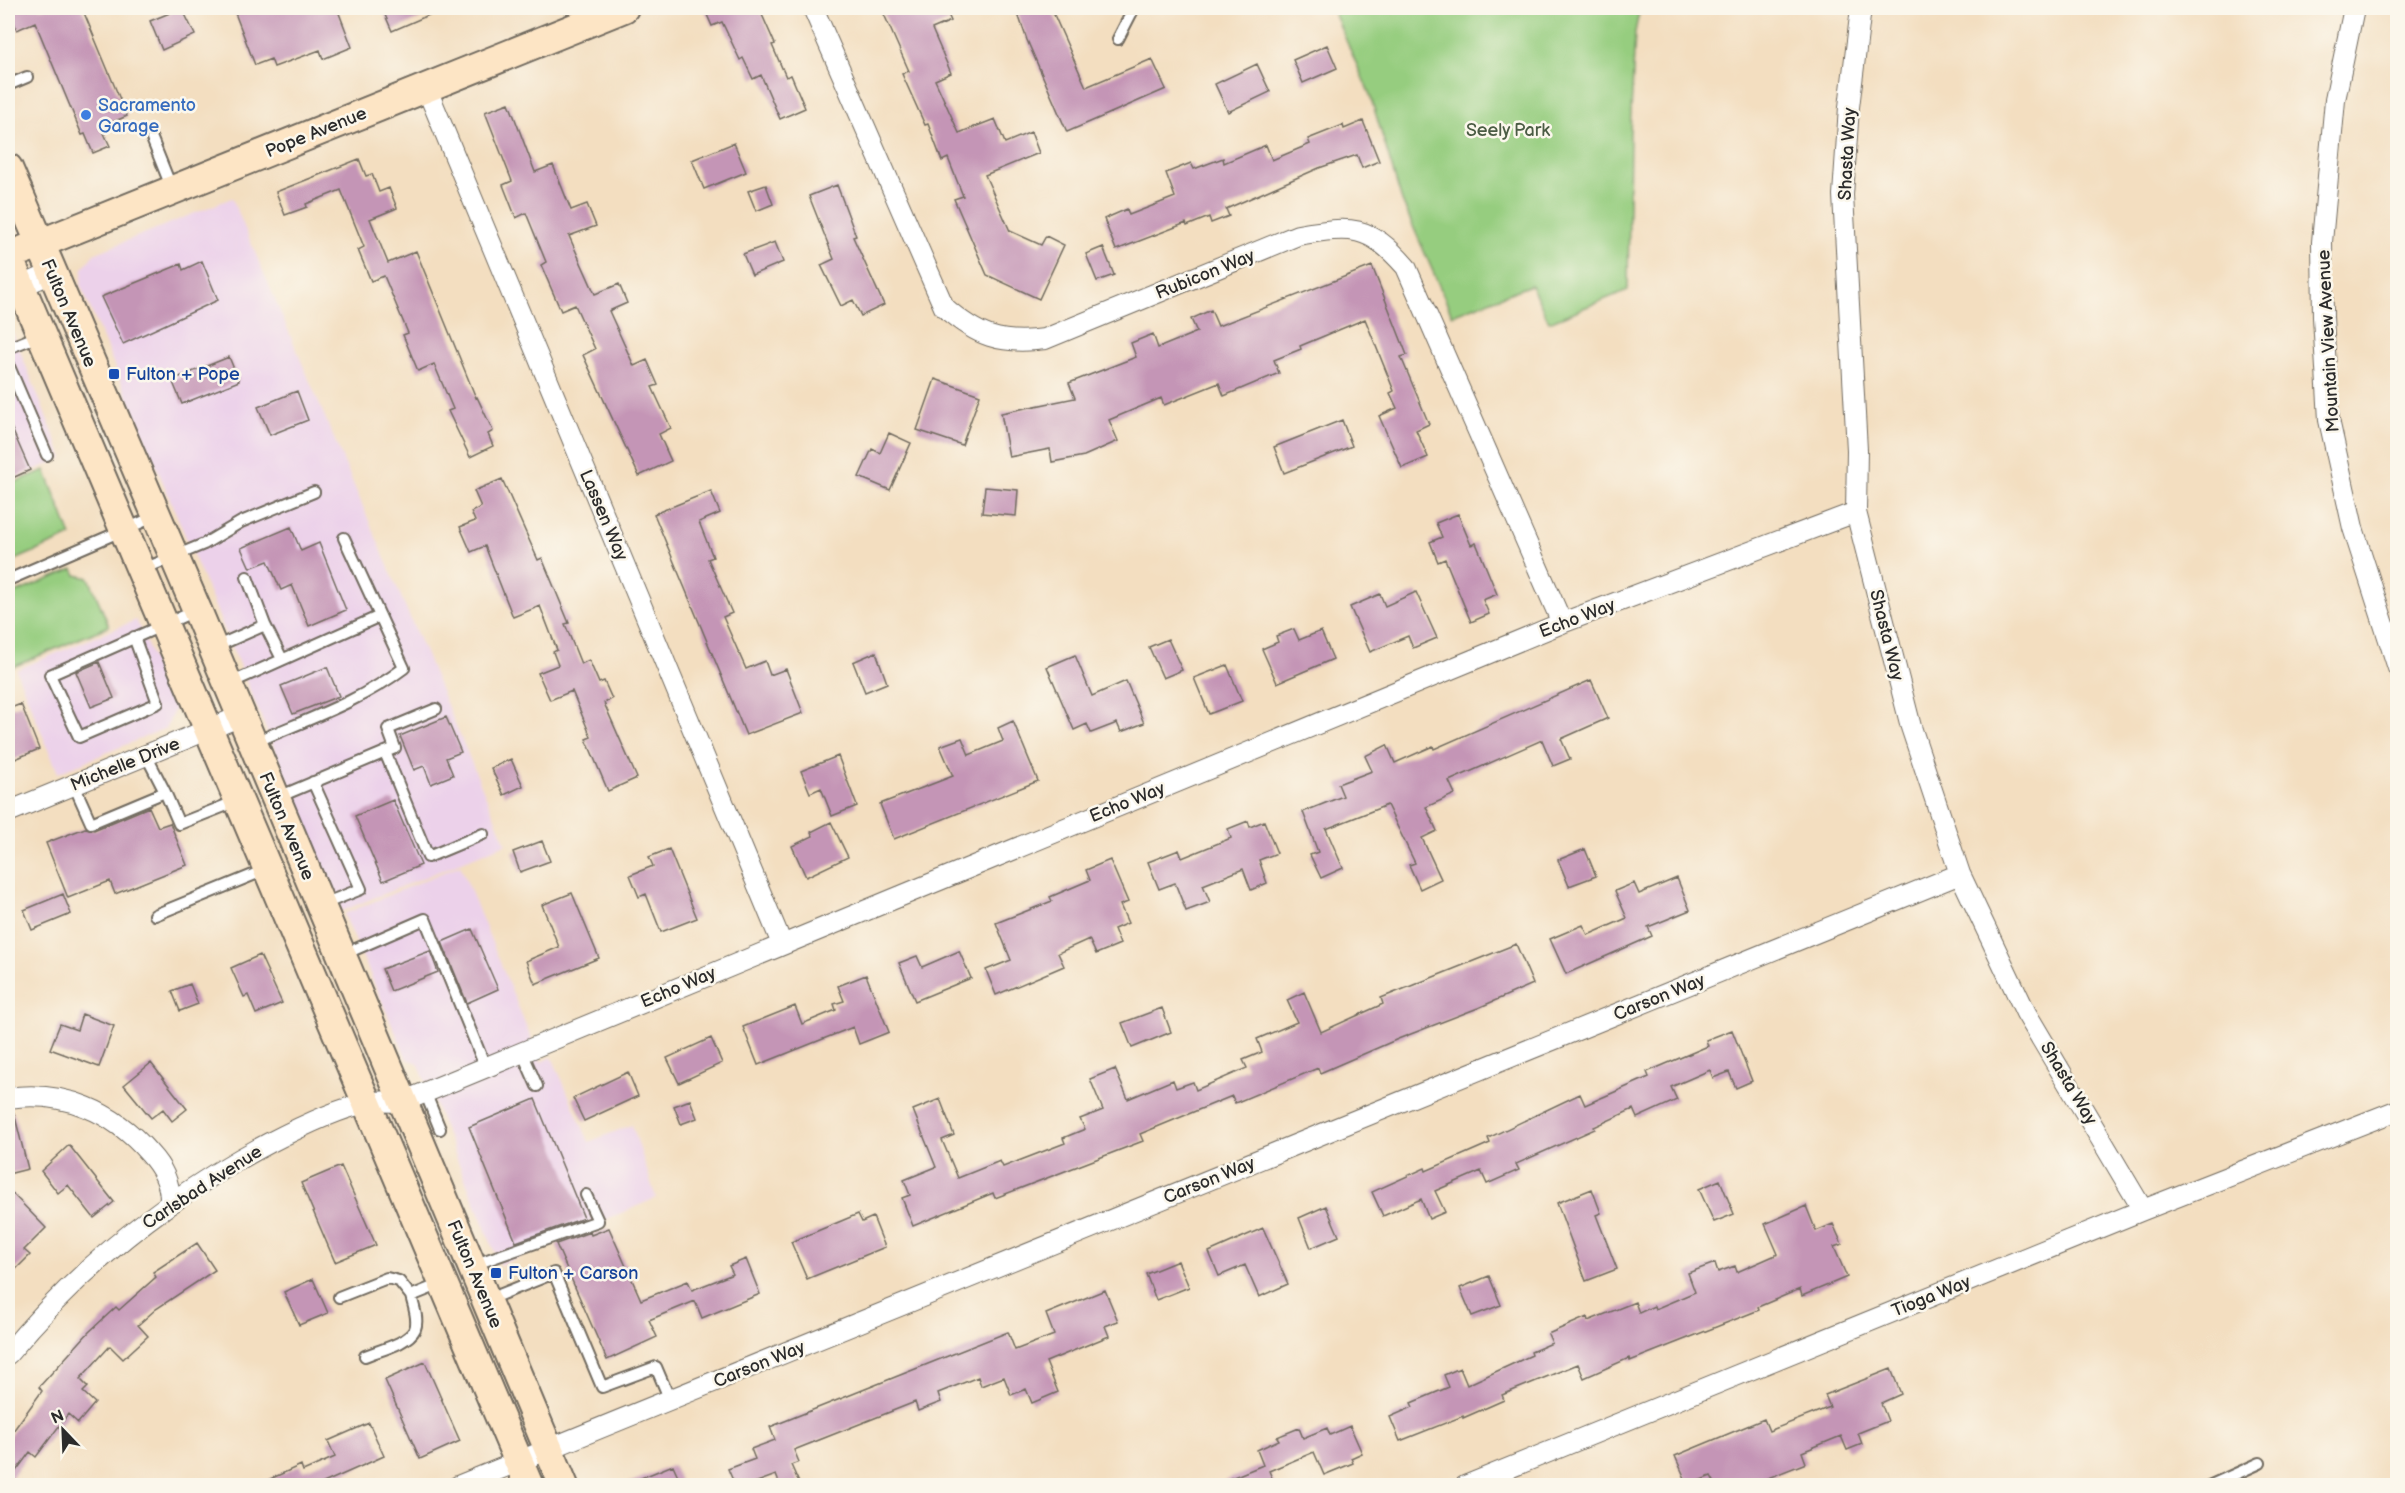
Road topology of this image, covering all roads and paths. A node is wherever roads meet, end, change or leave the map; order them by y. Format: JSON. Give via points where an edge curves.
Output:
{"nodes":[{"id":1,"x":624,"y":8,"type":"edge"},
{"id":2,"x":813,"y":8,"type":"edge"},
{"id":3,"x":1134,"y":8,"type":"edge"},
{"id":4,"x":1862,"y":8,"type":"edge"},
{"id":5,"x":2354,"y":8,"type":"edge"},
{"id":6,"x":1118,"y":39,"type":"dead end"},
{"id":7,"x":27,"y":77,"type":"dead end"},
{"id":8,"x":8,"y":85,"type":"edge"},
{"id":9,"x":426,"y":87,"type":"junction"},
{"id":10,"x":152,"y":139,"type":"dead end"},
{"id":11,"x":8,"y":168,"type":"edge"},
{"id":12,"x":172,"y":190,"type":"junction"},
{"id":13,"x":39,"y":244,"type":"junction"},
{"id":14,"x":8,"y":256,"type":"edge"},
{"id":15,"x":52,"y":273,"type":"junction"},
{"id":16,"x":14,"y":289,"type":"edge"},
{"id":17,"x":41,"y":335,"type":"junction"},
{"id":18,"x":8,"y":348,"type":"edge"},
{"id":19,"x":8,"y":364,"type":"edge"},
{"id":20,"x":46,"y":455,"type":"dead end"},
{"id":21,"x":314,"y":492,"type":"dead end"},
{"id":22,"x":1856,"y":512,"type":"junction"},
{"id":23,"x":156,"y":516,"type":"junction"},
{"id":24,"x":123,"y":529,"type":"junction"},
{"id":25,"x":344,"y":538,"type":"dead end"},
{"id":26,"x":174,"y":557,"type":"junction"},
{"id":27,"x":141,"y":570,"type":"junction"},
{"id":28,"x":247,"y":577,"type":"dead end"},
{"id":29,"x":8,"y":580,"type":"edge"},
{"id":30,"x":197,"y":610,"type":"junction"},
{"id":31,"x":380,"y":616,"type":"junction"},
{"id":32,"x":1562,"y":623,"type":"junction"},
{"id":33,"x":163,"y":624,"type":"junction"},
{"id":34,"x":265,"y":624,"type":"junction"},
{"id":35,"x":134,"y":637,"type":"junction"},
{"id":36,"x":212,"y":648,"type":"junction"},
{"id":37,"x":282,"y":659,"type":"junction"},
{"id":38,"x":2397,"y":668,"type":"edge"},
{"id":39,"x":226,"y":685,"type":"junction"},
{"id":40,"x":436,"y":708,"type":"dead end"},
{"id":41,"x":241,"y":716,"type":"junction"},
{"id":42,"x":209,"y":730,"type":"junction"},
{"id":43,"x":252,"y":743,"type":"junction"},
{"id":44,"x":385,"y":752,"type":"junction"},
{"id":45,"x":146,"y":755,"type":"junction"},
{"id":46,"x":313,"y":782,"type":"junction"},
{"id":47,"x":74,"y":785,"type":"junction"},
{"id":48,"x":165,"y":792,"type":"junction"},
{"id":49,"x":276,"y":798,"type":"junction"},
{"id":50,"x":238,"y":800,"type":"junction"},
{"id":51,"x":8,"y":812,"type":"edge"},
{"id":52,"x":483,"y":834,"type":"dead end"},
{"id":53,"x":267,"y":869,"type":"junction"},
{"id":54,"x":1960,"y":874,"type":"junction"},
{"id":55,"x":321,"y":905,"type":"junction"},
{"id":56,"x":155,"y":915,"type":"dead end"},
{"id":57,"x":782,"y":944,"type":"junction"},
{"id":58,"x":342,"y":956,"type":"junction"},
{"id":59,"x":522,"y":1052,"type":"junction"},
{"id":60,"x":485,"y":1066,"type":"junction"},
{"id":61,"x":537,"y":1086,"type":"dead end"},
{"id":62,"x":414,"y":1097,"type":"junction"},
{"id":63,"x":8,"y":1098,"type":"edge"},
{"id":64,"x":366,"y":1102,"type":"junction"},
{"id":65,"x":2397,"y":1110,"type":"edge"},
{"id":66,"x":440,"y":1129,"type":"dead end"},
{"id":67,"x":586,"y":1195,"type":"dead end"},
{"id":68,"x":170,"y":1203,"type":"junction"},
{"id":69,"x":2143,"y":1210,"type":"junction"},
{"id":70,"x":472,"y":1266,"type":"junction"},
{"id":71,"x":443,"y":1283,"type":"junction"},
{"id":72,"x":411,"y":1296,"type":"junction"},
{"id":73,"x":339,"y":1297,"type":"dead end"},
{"id":74,"x":487,"y":1300,"type":"junction"},
{"id":75,"x":8,"y":1354,"type":"edge"},
{"id":76,"x":365,"y":1356,"type":"dead end"},
{"id":77,"x":670,"y":1400,"type":"junction"},
{"id":78,"x":549,"y":1449,"type":"junction"},
{"id":79,"x":2260,"y":1463,"type":"dead end"},
{"id":80,"x":524,"y":1473,"type":"edge"},
{"id":81,"x":458,"y":1485,"type":"edge"},
{"id":82,"x":564,"y":1485,"type":"edge"},
{"id":83,"x":1465,"y":1485,"type":"edge"},
{"id":84,"x":2209,"y":1485,"type":"edge"}],
"edges":[{"from":1,"to":9,"type":"main road","name":"Pope Avenue"},
{"from":2,"to":32,"type":"street","name":"Rubicon Way","via":[[944,307],[976,332],[1018,342],[1045,339],[1298,236],[1330,230],[1362,231],[1387,245],[1406,267]]},
{"from":3,"to":6,"type":"lane"},
{"from":4,"to":22,"type":"street","name":"Shasta Way","via":[[1843,195],[1857,450]]},
{"from":5,"to":38,"type":"street","name":"Mountain View Avenue","via":[[2335,100],[2322,242],[2329,420],[2353,528]]},
{"from":7,"to":8,"type":"lane"},
{"from":9,"to":12,"type":"main road","name":"Pope Avenue"},
{"from":9,"to":57,"type":"street","name":"Lassen Way"},
{"from":10,"to":12,"type":"lane"},
{"from":11,"to":13,"type":"main road","name":"Fulton Avenue"},
{"from":12,"to":13,"type":"main road","name":"Pope Avenue"},
{"from":13,"to":14,"type":"main road","name":"Pope Avenue"},
{"from":13,"to":15,"type":"main road","name":"Fulton Avenue"},
{"from":14,"to":16,"type":"main road","name":"Fulton Avenue"},
{"from":15,"to":16,"type":"street"},
{"from":15,"to":23,"type":"main road","name":"Fulton Avenue"},
{"from":16,"to":17,"type":"main road","name":"Fulton Avenue"},
{"from":17,"to":18,"type":"lane"},
{"from":17,"to":24,"type":"main road","name":"Fulton Avenue"},
{"from":19,"to":20,"type":"lane"},
{"from":21,"to":26,"type":"lane","via":[[241,522]]},
{"from":22,"to":32,"type":"street","name":"Echo Way"},
{"from":22,"to":54,"type":"street","name":"Shasta Way","via":[[1911,727]]},
{"from":23,"to":24,"type":"lane"},
{"from":23,"to":26,"type":"main road","name":"Fulton Avenue"},
{"from":24,"to":27,"type":"main road","name":"Fulton Avenue"},
{"from":24,"to":29,"type":"lane"},
{"from":25,"to":31,"type":"lane"},
{"from":26,"to":27,"type":"lane"},
{"from":26,"to":30,"type":"main road","name":"Fulton Avenue"},
{"from":27,"to":33,"type":"main road","name":"Fulton Avenue"},
{"from":28,"to":34,"type":"lane"},
{"from":30,"to":33,"type":"lane"},
{"from":30,"to":36,"type":"main road","name":"Fulton Avenue"},
{"from":31,"to":37,"type":"lane"},
{"from":31,"to":43,"type":"lane","via":[[404,668],[357,699]]},
{"from":32,"to":57,"type":"street","name":"Echo Way"},
{"from":33,"to":35,"type":"lane"},
{"from":33,"to":42,"type":"main road","name":"Fulton Avenue"},
{"from":34,"to":36,"type":"lane"},
{"from":34,"to":37,"type":"lane"},
{"from":35,"to":35,"type":"lane","via":[[158,703],[79,737],[50,675]]},
{"from":36,"to":39,"type":"main road","name":"Fulton Avenue"},
{"from":37,"to":39,"type":"lane"},
{"from":39,"to":41,"type":"main road","name":"Fulton Avenue"},
{"from":40,"to":44,"type":"lane","via":[[388,729],[395,748]]},
{"from":41,"to":42,"type":"street","name":"Michelle Drive"},
{"from":41,"to":43,"type":"main road","name":"Fulton Avenue"},
{"from":42,"to":45,"type":"street","name":"Michelle Drive"},
{"from":42,"to":50,"type":"main road","name":"Fulton Avenue"},
{"from":43,"to":49,"type":"main road","name":"Fulton Avenue"},
{"from":44,"to":46,"type":"lane"},
{"from":44,"to":52,"type":"lane","via":[[428,857]]},
{"from":45,"to":47,"type":"street","name":"Michelle Drive"},
{"from":45,"to":48,"type":"lane"},
{"from":46,"to":49,"type":"lane"},
{"from":46,"to":55,"type":"lane","via":[[361,889]]},
{"from":47,"to":48,"type":"lane","via":[[91,823]]},
{"from":47,"to":51,"type":"street","name":"Michelle Drive"},
{"from":48,"to":50,"type":"lane","via":[[179,824]]},
{"from":49,"to":55,"type":"main road","name":"Fulton Avenue"},
{"from":50,"to":53,"type":"main road","name":"Fulton Avenue"},
{"from":53,"to":56,"type":"lane"},
{"from":53,"to":64,"type":"main road","name":"Fulton Avenue"},
{"from":54,"to":69,"type":"street","name":"Shasta Way","via":[[2026,1012]]},
{"from":54,"to":77,"type":"street","name":"Carson Way"},
{"from":55,"to":58,"type":"main road","name":"Fulton Avenue"},
{"from":57,"to":59,"type":"street","name":"Echo Way"},
{"from":58,"to":60,"type":"lane","via":[[425,919]]},
{"from":58,"to":62,"type":"main road","name":"Fulton Avenue"},
{"from":59,"to":60,"type":"street","name":"Echo Way"},
{"from":59,"to":61,"type":"lane"},
{"from":60,"to":62,"type":"street","name":"Echo Way"},
{"from":62,"to":64,"type":"street","name":"Carlsbad Avenue"},
{"from":62,"to":66,"type":"lane"},
{"from":62,"to":70,"type":"main road","name":"Fulton Avenue"},
{"from":63,"to":68,"type":"street","via":[[66,1100],[110,1117],[155,1159],[170,1186]]},
{"from":64,"to":68,"type":"street","name":"Carlsbad Avenue","via":[[292,1131],[220,1170]]},
{"from":64,"to":71,"type":"main road","name":"Fulton Avenue"},
{"from":65,"to":69,"type":"street","name":"Tioga Way"},
{"from":67,"to":70,"type":"lane","via":[[598,1221]]},
{"from":68,"to":75,"type":"street","name":"Carlsbad Avenue","via":[[94,1264]]},
{"from":69,"to":83,"type":"street","name":"Tioga Way"},
{"from":70,"to":74,"type":"main road","name":"Fulton Avenue"},
{"from":71,"to":72,"type":"lane"},
{"from":71,"to":80,"type":"main road","name":"Fulton Avenue"},
{"from":72,"to":73,"type":"lane","via":[[399,1281],[387,1278]]},
{"from":72,"to":76,"type":"lane","via":[[415,1329],[405,1339]]},
{"from":74,"to":77,"type":"lane","via":[[554,1273],[602,1387],[656,1367]]},
{"from":74,"to":78,"type":"main road","name":"Fulton Avenue"},
{"from":77,"to":78,"type":"street","name":"Carson Way"},
{"from":78,"to":80,"type":"street","name":"Carson Way"},
{"from":78,"to":82,"type":"main road","name":"Fulton Avenue"},
{"from":79,"to":84,"type":"lane"},
{"from":80,"to":81,"type":"street","name":"Carson Way"}]}
